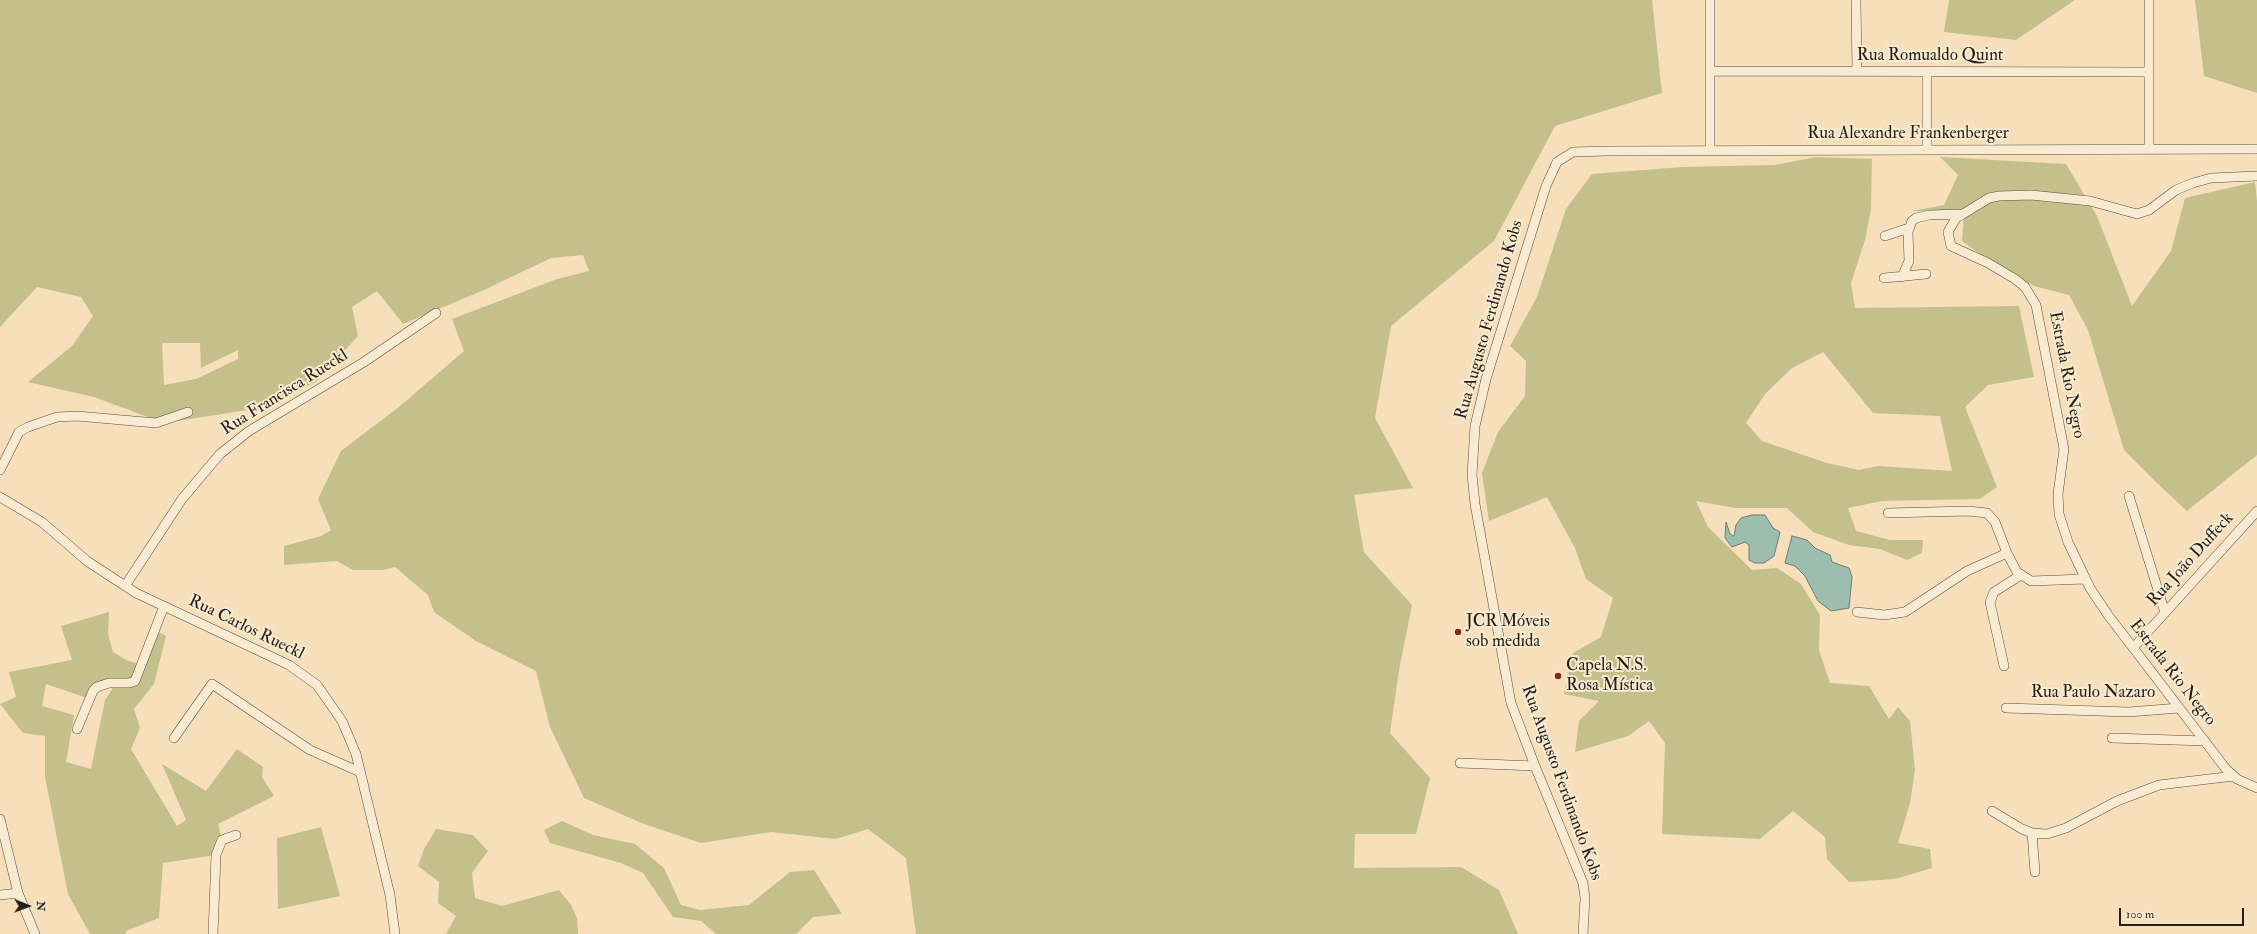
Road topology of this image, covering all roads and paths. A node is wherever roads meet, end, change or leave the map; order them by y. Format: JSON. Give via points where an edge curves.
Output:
{"nodes":[{"id":1,"x":1710,"y":0,"type":"edge"},
{"id":2,"x":1856,"y":0,"type":"edge"},
{"id":3,"x":2149,"y":0,"type":"edge"},
{"id":4,"x":1710,"y":71,"type":"junction"},
{"id":5,"x":1857,"y":72,"type":"junction"},
{"id":6,"x":2149,"y":72,"type":"junction"},
{"id":7,"x":1927,"y":73,"type":"junction"},
{"id":8,"x":2149,"y":149,"type":"junction"},
{"id":9,"x":1710,"y":150,"type":"junction"},
{"id":10,"x":1927,"y":150,"type":"junction"},
{"id":11,"x":2257,"y":150,"type":"edge"},
{"id":12,"x":1561,"y":158,"type":"joint"},
{"id":13,"x":2257,"y":176,"type":"edge"},
{"id":14,"x":1963,"y":214,"type":"junction"},
{"id":15,"x":1908,"y":228,"type":"junction"},
{"id":16,"x":1885,"y":236,"type":"dead end"},
{"id":17,"x":1926,"y":274,"type":"dead end"},
{"id":18,"x":1902,"y":277,"type":"junction"},
{"id":19,"x":1884,"y":278,"type":"dead end"},
{"id":20,"x":436,"y":313,"type":"dead end"},
{"id":21,"x":188,"y":412,"type":"dead end"},
{"id":22,"x":0,"y":470,"type":"edge"},
{"id":23,"x":2129,"y":496,"type":"dead end"},
{"id":24,"x":0,"y":497,"type":"edge"},
{"id":25,"x":2257,"y":511,"type":"edge"},
{"id":26,"x":1888,"y":513,"type":"dead end"},
{"id":27,"x":2007,"y":553,"type":"junction"},
{"id":28,"x":2021,"y":575,"type":"junction"},
{"id":29,"x":2085,"y":579,"type":"junction"},
{"id":30,"x":125,"y":586,"type":"junction"},
{"id":31,"x":164,"y":606,"type":"junction"},
{"id":32,"x":1857,"y":612,"type":"dead end"},
{"id":33,"x":2165,"y":613,"type":"junction"},
{"id":34,"x":2133,"y":648,"type":"junction"},
{"id":35,"x":2004,"y":666,"type":"dead end"},
{"id":36,"x":2006,"y":708,"type":"dead end"},
{"id":37,"x":2179,"y":708,"type":"junction"},
{"id":38,"x":77,"y":729,"type":"dead end"},
{"id":39,"x":174,"y":738,"type":"dead end"},
{"id":40,"x":2112,"y":738,"type":"dead end"},
{"id":41,"x":2205,"y":741,"type":"junction"},
{"id":42,"x":1460,"y":763,"type":"dead end"},
{"id":43,"x":1535,"y":766,"type":"junction"},
{"id":44,"x":360,"y":772,"type":"junction"},
{"id":45,"x":2234,"y":776,"type":"junction"},
{"id":46,"x":2257,"y":788,"type":"edge"},
{"id":47,"x":1992,"y":811,"type":"dead end"},
{"id":48,"x":0,"y":819,"type":"edge"},
{"id":49,"x":2032,"y":833,"type":"junction"},
{"id":50,"x":236,"y":835,"type":"dead end"},
{"id":51,"x":2035,"y":872,"type":"dead end"},
{"id":52,"x":18,"y":893,"type":"junction"},
{"id":53,"x":0,"y":895,"type":"edge"},
{"id":54,"x":35,"y":934,"type":"edge"},
{"id":55,"x":213,"y":934,"type":"edge"},
{"id":56,"x":395,"y":934,"type":"edge"},
{"id":57,"x":1583,"y":934,"type":"edge"}],
"edges":[{"from":1,"to":4,"type":"street"},
{"from":2,"to":5,"type":"street"},
{"from":3,"to":6,"type":"street"},
{"from":4,"to":5,"type":"street","name":"Rua Romualdo Quint"},
{"from":4,"to":9,"type":"street"},
{"from":5,"to":7,"type":"street","name":"Rua Romualdo Quint"},
{"from":6,"to":7,"type":"street","name":"Rua Romualdo Quint"},
{"from":6,"to":8,"type":"street"},
{"from":7,"to":10,"type":"street"},
{"from":8,"to":10,"type":"street","name":"Rua Alexandre Frankenberger"},
{"from":8,"to":11,"type":"street","name":"Rua Alexandre Frankenberger"},
{"from":9,"to":10,"type":"street","name":"Rua Alexandre Frankenberger"},
{"from":9,"to":12,"type":"street","name":"Rua Alexandre Frankenberger","via":[[1579,152]]},
{"from":12,"to":43,"type":"street","name":"Rua Augusto Ferdinando Kobs","via":[[1550,174],[1501,330],[1479,408],[1473,445],[1472,475],[1475,504],[1508,689]]},
{"from":13,"to":14,"type":"street","name":"Estrada Rio Negro","via":[[2211,178],[2193,183],[2176,190],[2149,210],[2137,214],[2090,201],[2015,195],[1990,198]]},
{"from":14,"to":15,"type":"street","via":[[1916,218]]},
{"from":14,"to":29,"type":"street","name":"Estrada Rio Negro","via":[[1956,218],[1948,232],[1951,246],[2015,279],[2025,287],[2036,305],[2064,449],[2058,494],[2059,514],[2068,542]]},
{"from":15,"to":16,"type":"street"},
{"from":15,"to":18,"type":"street","via":[[1909,261]]},
{"from":17,"to":18,"type":"street"},
{"from":18,"to":19,"type":"street"},
{"from":20,"to":30,"type":"street","name":"Rua Francisca Rueckl","via":[[364,362],[249,431],[220,454],[182,499]]},
{"from":21,"to":22,"type":"street","via":[[156,423],[77,416],[42,422],[19,432]]},
{"from":23,"to":33,"type":"street"},
{"from":24,"to":30,"type":"street","name":"Rua Carlos Rueckl","via":[[42,522],[87,561]]},
{"from":25,"to":33,"type":"street","name":"Rua João Duffeck"},
{"from":26,"to":27,"type":"street","via":[[1987,512],[1995,522]]},
{"from":27,"to":28,"type":"street","via":[[2013,568]]},
{"from":27,"to":32,"type":"street","via":[[1962,573],[1905,612]]},
{"from":28,"to":29,"type":"street","via":[[2031,581]]},
{"from":28,"to":35,"type":"street","via":[[1994,592],[1990,602]]},
{"from":29,"to":34,"type":"street","name":"Estrada Rio Negro","via":[[2100,605]]},
{"from":30,"to":31,"type":"street","name":"Rua Carlos Rueckl"},
{"from":31,"to":38,"type":"street","via":[[135,681],[109,683],[97,687]]},
{"from":31,"to":44,"type":"street","name":"Rua Carlos Rueckl","via":[[284,663],[308,678],[326,696],[342,721]]},
{"from":33,"to":34,"type":"street","name":"Rua João Duffeck"},
{"from":34,"to":37,"type":"street","name":"Estrada Rio Negro"},
{"from":36,"to":37,"type":"street","name":"Rua Paulo Nazaro","via":[[2129,712]]},
{"from":37,"to":41,"type":"street","name":"Estrada Rio Negro"},
{"from":39,"to":44,"type":"street","via":[[212,684],[310,750]]},
{"from":40,"to":41,"type":"street"},
{"from":41,"to":45,"type":"street","name":"Estrada Rio Negro"},
{"from":42,"to":43,"type":"street"},
{"from":43,"to":57,"type":"street","name":"Rua Augusto Ferdinando Kobs","via":[[1583,883]]},
{"from":44,"to":56,"type":"street","name":"Rua Carlos Rueckl","via":[[390,895]]},
{"from":45,"to":46,"type":"street","name":"Estrada Rio Negro"},
{"from":45,"to":49,"type":"street","via":[[2159,785],[2117,801],[2055,833]]},
{"from":47,"to":49,"type":"street","via":[[2013,825]]},
{"from":48,"to":52,"type":"street"},
{"from":49,"to":51,"type":"street"},
{"from":50,"to":55,"type":"street","via":[[222,840],[216,855]]},
{"from":52,"to":53,"type":"street"},
{"from":52,"to":54,"type":"street"}]}
